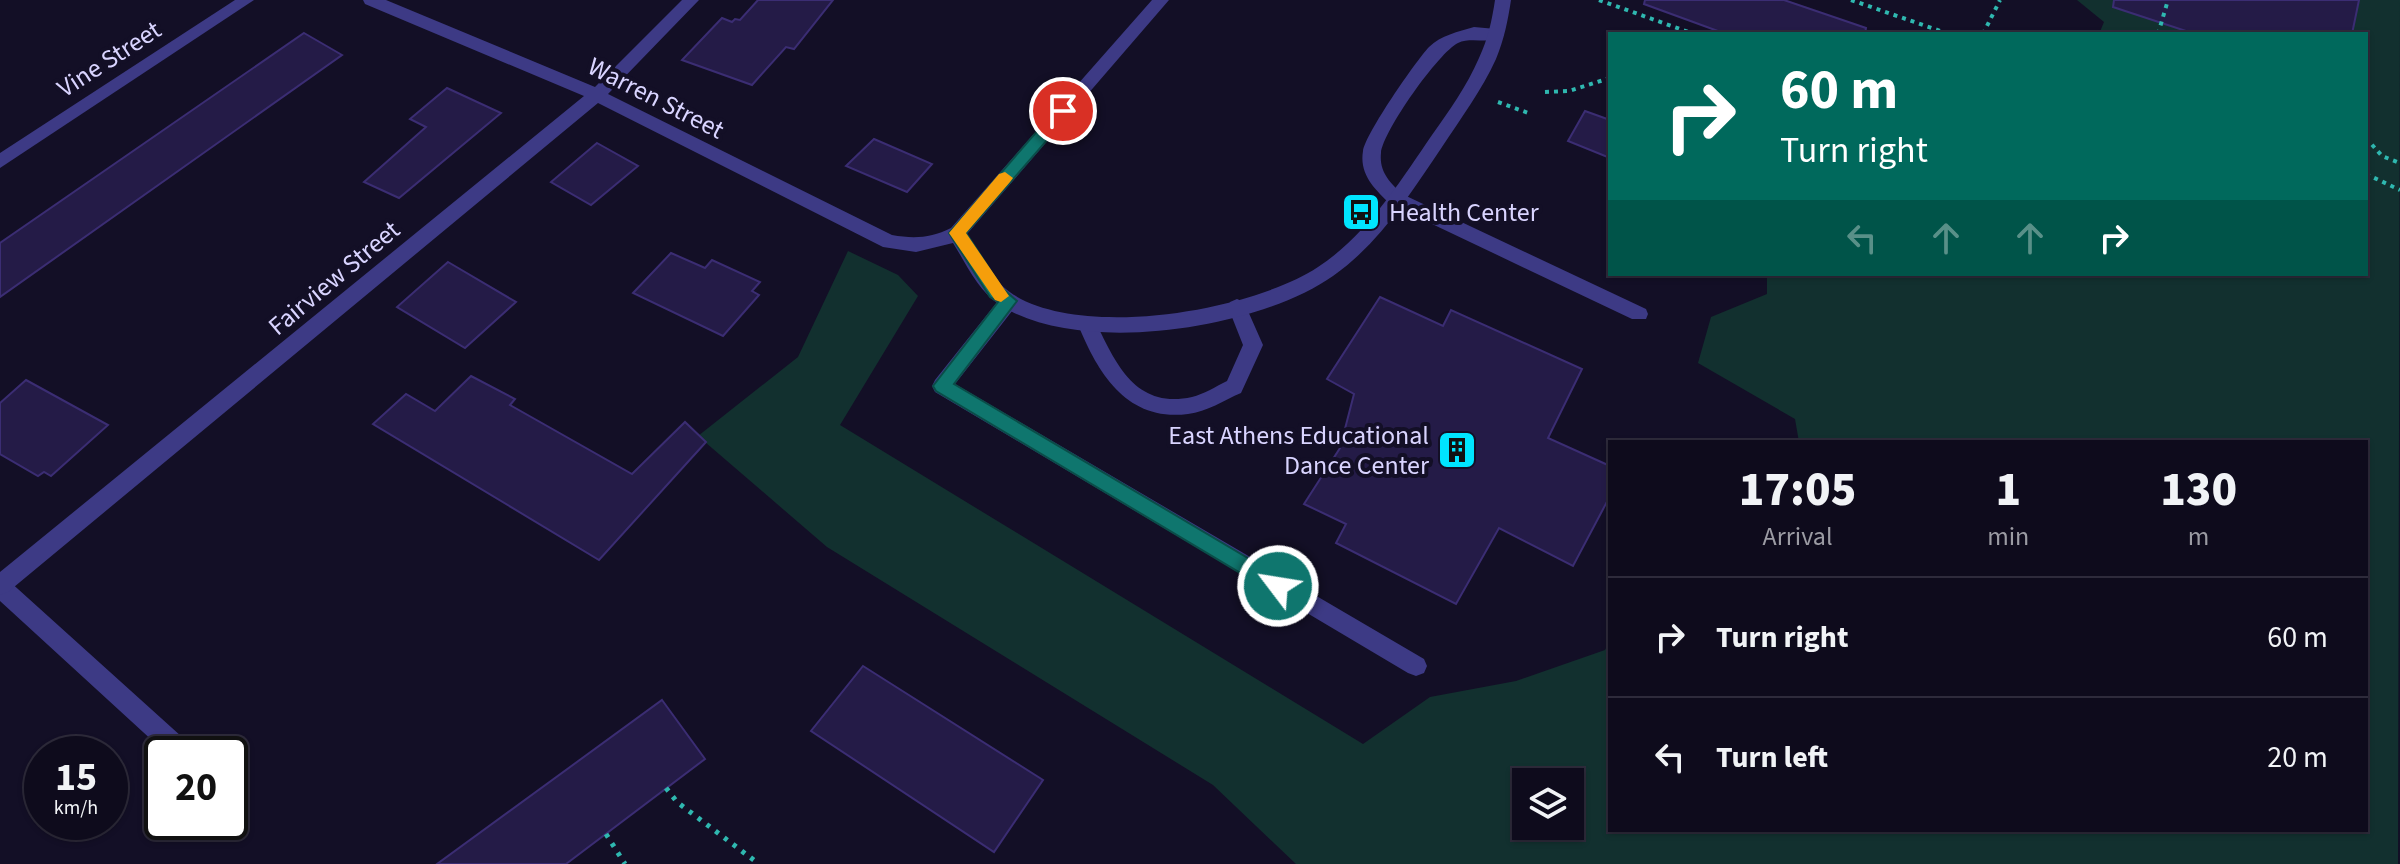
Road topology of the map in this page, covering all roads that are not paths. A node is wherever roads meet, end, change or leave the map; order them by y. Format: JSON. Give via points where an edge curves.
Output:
{"nodes":[{"id":1,"x":246,"y":0,"type":"edge"},
{"id":2,"x":371,"y":0,"type":"edge"},
{"id":3,"x":691,"y":0,"type":"edge"},
{"id":4,"x":1161,"y":0,"type":"edge"},
{"id":5,"x":1503,"y":0,"type":"edge"},
{"id":6,"x":1496,"y":35,"type":"junction"},
{"id":7,"x":597,"y":95,"type":"junction"},
{"id":8,"x":0,"y":162,"type":"edge"},
{"id":9,"x":1396,"y":199,"type":"junction"},
{"id":10,"x":957,"y":233,"type":"junction"},
{"id":11,"x":1009,"y":301,"type":"junction"},
{"id":12,"x":1237,"y":307,"type":"junction"},
{"id":13,"x":1639,"y":314,"type":"dead end"},
{"id":14,"x":1086,"y":322,"type":"junction"},
{"id":15,"x":0,"y":586,"type":"edge"},
{"id":16,"x":1416,"y":666,"type":"dead end"},
{"id":17,"x":164,"y":736,"type":"edge"}],
"edges":[{"from":1,"to":8,"type":"street","name":"Vine Street"},
{"from":2,"to":7,"type":"street","name":"Warren Street"},
{"from":3,"to":7,"type":"street","name":"Fairview Street"},
{"from":4,"to":10,"type":"street"},
{"from":5,"to":6,"type":"street"},
{"from":6,"to":9,"type":"street","via":[[1478,82]]},
{"from":6,"to":9,"type":"street","via":[[1474,33],[1436,50],[1386,123],[1372,151],[1375,178]]},
{"from":7,"to":10,"type":"street","name":"Warren Street","via":[[889,242],[915,247]]},
{"from":7,"to":15,"type":"street","name":"Fairview Street"},
{"from":9,"to":12,"type":"street","via":[[1346,256],[1301,285]]},
{"from":9,"to":13,"type":"street"},
{"from":10,"to":11,"type":"street","via":[[996,293]]},
{"from":11,"to":14,"type":"street","via":[[1018,308]]},
{"from":11,"to":16,"type":"street","via":[[942,386]]},
{"from":12,"to":14,"type":"street","via":[[1151,323]]},
{"from":12,"to":14,"type":"street","via":[[1253,345],[1234,387],[1189,406],[1159,404],[1115,382]]},
{"from":15,"to":17,"type":"street"}]}
